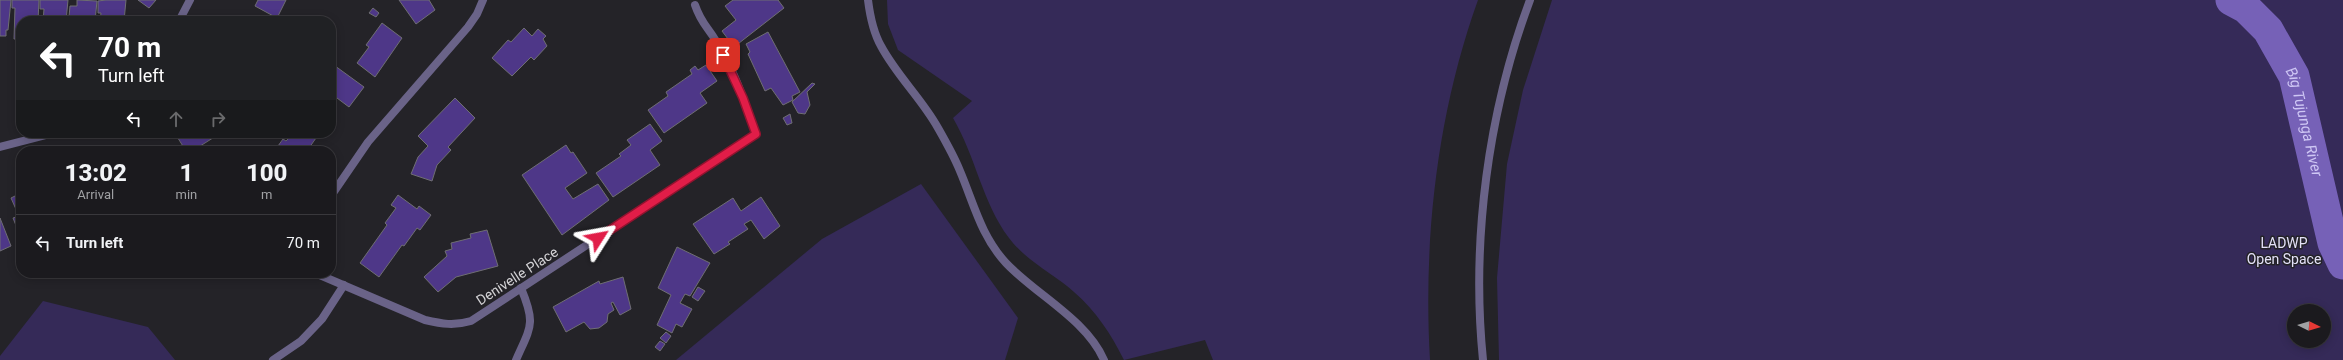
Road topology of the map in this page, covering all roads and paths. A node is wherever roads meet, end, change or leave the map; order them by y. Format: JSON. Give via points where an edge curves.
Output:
{"nodes":[{"id":1,"x":190,"y":0,"type":"edge"},
{"id":2,"x":483,"y":0,"type":"edge"},
{"id":3,"x":868,"y":0,"type":"edge"},
{"id":4,"x":1530,"y":0,"type":"edge"},
{"id":5,"x":695,"y":5,"type":"dead end"},
{"id":6,"x":182,"y":16,"type":"edge"},
{"id":7,"x":35,"y":138,"type":"edge"},
{"id":8,"x":0,"y":147,"type":"edge"},
{"id":9,"x":336,"y":189,"type":"edge"},
{"id":10,"x":326,"y":278,"type":"edge"},
{"id":11,"x":344,"y":286,"type":"junction"},
{"id":12,"x":521,"y":288,"type":"junction"},
{"id":13,"x":273,"y":360,"type":"edge"},
{"id":14,"x":516,"y":360,"type":"edge"},
{"id":15,"x":1104,"y":360,"type":"edge"},
{"id":16,"x":1483,"y":360,"type":"edge"}],
"edges":[{"from":1,"to":6,"type":"street"},
{"from":2,"to":9,"type":"street","via":[[468,27],[368,142]]},
{"from":3,"to":15,"type":"street","via":[[871,20],[880,46],[938,128],[960,171],[978,221],[995,250],[1019,276],[1072,319],[1091,340]]},
{"from":4,"to":16,"type":"street","via":[[1501,97],[1484,202],[1481,261]]},
{"from":5,"to":12,"type":"street","name":"Denivelle Place","via":[[700,20],[716,41],[743,98],[756,134]]},
{"from":7,"to":8,"type":"street"},
{"from":10,"to":11,"type":"street","name":"Denivelle Place"},
{"from":11,"to":12,"type":"street","name":"Denivelle Place","via":[[443,325],[471,321]]},
{"from":11,"to":13,"type":"street","via":[[322,319],[301,341]]},
{"from":12,"to":14,"type":"street","via":[[531,311],[531,323]]}]}
